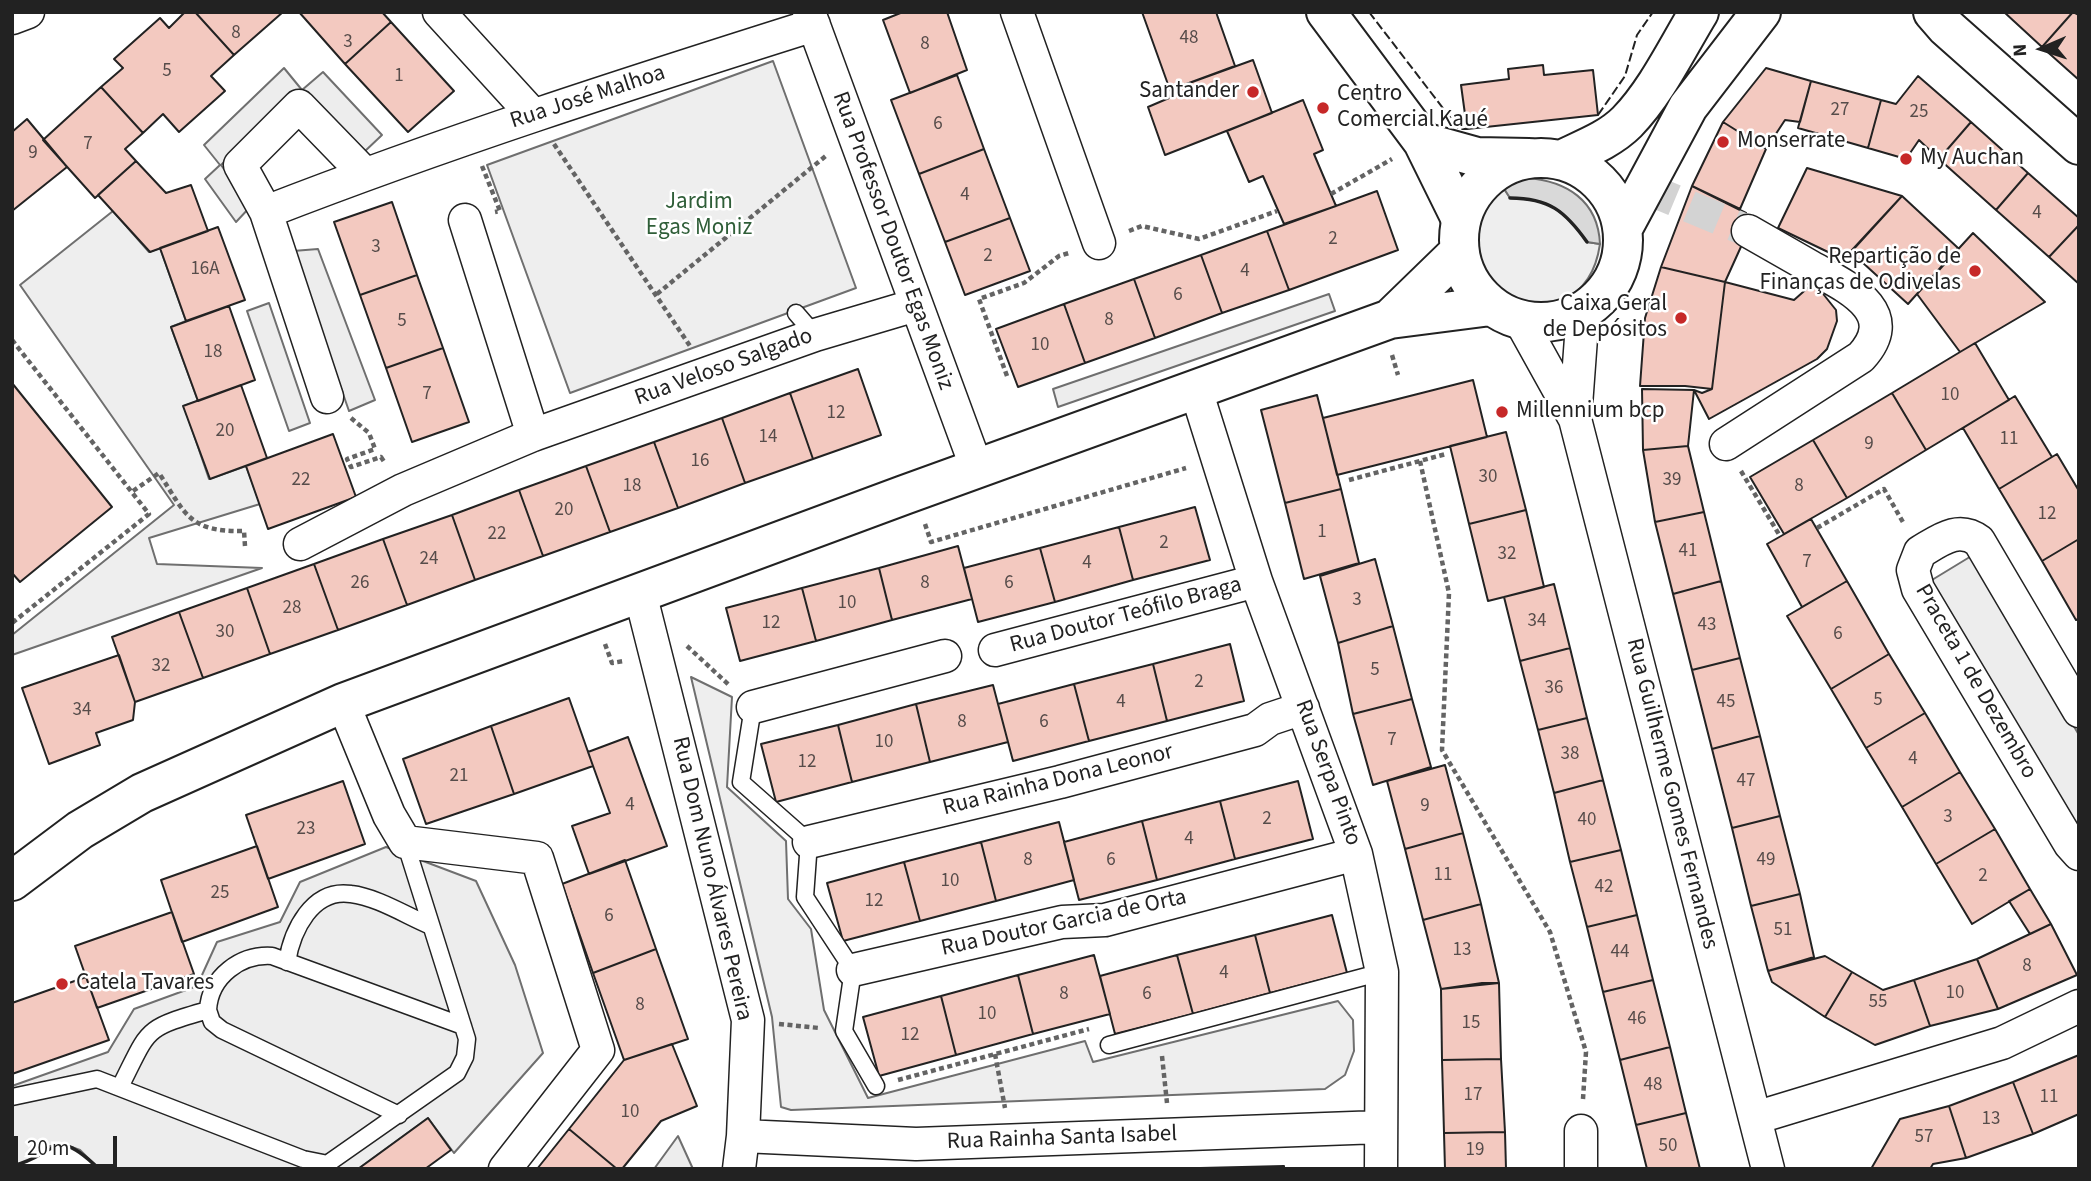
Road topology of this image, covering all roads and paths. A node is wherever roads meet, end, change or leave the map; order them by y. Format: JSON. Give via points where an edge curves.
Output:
{"nodes":[{"id":1,"x":28,"y":12,"type":"edge"},
{"id":2,"x":439,"y":12,"type":"edge"},
{"id":3,"x":1017,"y":12,"type":"edge"},
{"id":4,"x":1326,"y":12,"type":"edge"},
{"id":5,"x":1699,"y":12,"type":"edge"},
{"id":6,"x":1761,"y":12,"type":"edge"},
{"id":7,"x":1934,"y":17,"type":"edge"},
{"id":8,"x":12,"y":18,"type":"edge"},
{"id":9,"x":812,"y":18,"type":"edge"},
{"id":10,"x":533,"y":115,"type":"junction"},
{"id":11,"x":853,"y":134,"type":"junction"},
{"id":12,"x":1423,"y":142,"type":"junction"},
{"id":13,"x":2079,"y":145,"type":"edge"},
{"id":14,"x":1545,"y":159,"type":"junction"},
{"id":15,"x":482,"y":166,"type":"dead end"},
{"id":16,"x":364,"y":173,"type":"junction"},
{"id":17,"x":1331,"y":194,"type":"dead end"},
{"id":18,"x":500,"y":211,"type":"dead end"},
{"id":19,"x":1277,"y":211,"type":"dead end"},
{"id":20,"x":265,"y":212,"type":"junction"},
{"id":21,"x":465,"y":220,"type":"dead end"},
{"id":22,"x":1623,"y":228,"type":"junction"},
{"id":23,"x":1748,"y":232,"type":"tunnel mouth"},
{"id":24,"x":1460,"y":235,"type":"junction"},
{"id":25,"x":1099,"y":243,"type":"junction"},
{"id":26,"x":657,"y":295,"type":"junction"},
{"id":27,"x":916,"y":305,"type":"junction"},
{"id":28,"x":1583,"y":311,"type":"junction"},
{"id":29,"x":1506,"y":313,"type":"junction"},
{"id":30,"x":1390,"y":319,"type":"junction"},
{"id":31,"x":12,"y":340,"type":"edge"},
{"id":32,"x":707,"y":373,"type":"junction"},
{"id":33,"x":1007,"y":376,"type":"dead end"},
{"id":34,"x":1196,"y":390,"type":"junction"},
{"id":35,"x":327,"y":397,"type":"dead end"},
{"id":36,"x":1575,"y":419,"type":"junction"},
{"id":37,"x":533,"y":435,"type":"junction"},
{"id":38,"x":371,"y":440,"type":"dead end"},
{"id":39,"x":1726,"y":444,"type":"joint"},
{"id":40,"x":1446,"y":454,"type":"dead end"},
{"id":41,"x":381,"y":457,"type":"dead end"},
{"id":42,"x":1217,"y":459,"type":"junction"},
{"id":43,"x":1420,"y":461,"type":"junction"},
{"id":44,"x":977,"y":469,"type":"junction"},
{"id":45,"x":1349,"y":480,"type":"dead end"},
{"id":46,"x":133,"y":491,"type":"junction"},
{"id":47,"x":923,"y":519,"type":"dead end"},
{"id":48,"x":1816,"y":528,"type":"dead end"},
{"id":49,"x":1780,"y":536,"type":"dead end"},
{"id":50,"x":300,"y":544,"type":"dead end"},
{"id":51,"x":245,"y":546,"type":"dead end"},
{"id":52,"x":1920,"y":552,"type":"junction"},
{"id":53,"x":1256,"y":581,"type":"junction"},
{"id":54,"x":640,"y":593,"type":"junction"},
{"id":55,"x":12,"y":623,"type":"edge"},
{"id":56,"x":995,"y":650,"type":"dead end"},
{"id":57,"x":945,"y":656,"type":"dead end"},
{"id":58,"x":343,"y":702,"type":"junction"},
{"id":59,"x":753,"y":707,"type":"joint"},
{"id":60,"x":1303,"y":708,"type":"junction"},
{"id":61,"x":2079,"y":711,"type":"edge"},
{"id":62,"x":405,"y":842,"type":"junction"},
{"id":63,"x":809,"y":842,"type":"junction"},
{"id":64,"x":1356,"y":854,"type":"junction"},
{"id":65,"x":2079,"y":854,"type":"edge"},
{"id":66,"x":12,"y":881,"type":"edge"},
{"id":67,"x":431,"y":926,"type":"junction"},
{"id":68,"x":287,"y":962,"type":"junction"},
{"id":69,"x":853,"y":970,"type":"junction"},
{"id":70,"x":1382,"y":972,"type":"junction"},
{"id":71,"x":2079,"y":1006,"type":"edge"},
{"id":72,"x":208,"y":1010,"type":"junction"},
{"id":73,"x":748,"y":1020,"type":"junction"},
{"id":74,"x":463,"y":1026,"type":"junction"},
{"id":75,"x":844,"y":1031,"type":"junction"},
{"id":76,"x":1158,"y":1031,"type":"junction"},
{"id":77,"x":1109,"y":1045,"type":"joint"},
{"id":78,"x":995,"y":1054,"type":"junction"},
{"id":79,"x":876,"y":1086,"type":"joint"},
{"id":80,"x":120,"y":1087,"type":"junction"},
{"id":81,"x":12,"y":1097,"type":"edge"},
{"id":82,"x":400,"y":1115,"type":"junction"},
{"id":83,"x":1755,"y":1118,"type":"junction"},
{"id":84,"x":1380,"y":1127,"type":"junction"},
{"id":85,"x":1581,"y":1131,"type":"joint"},
{"id":86,"x":1171,"y":1135,"type":"junction"},
{"id":87,"x":743,"y":1136,"type":"junction"},
{"id":88,"x":1011,"y":1140,"type":"junction"},
{"id":89,"x":324,"y":1166,"type":"edge"},
{"id":90,"x":505,"y":1169,"type":"edge"},
{"id":91,"x":739,"y":1169,"type":"edge"},
{"id":92,"x":1381,"y":1169,"type":"edge"},
{"id":93,"x":1581,"y":1169,"type":"edge"},
{"id":94,"x":1768,"y":1169,"type":"edge"}],
"edges":[{"from":1,"to":8,"type":"street"},
{"from":2,"to":10,"type":"street"},
{"from":3,"to":25,"type":"street"},
{"from":4,"to":12,"type":"main road"},
{"from":5,"to":14,"type":"main road","via":[[1627,122],[1597,143]]},
{"from":6,"to":22,"type":"main road","via":[[1688,107]]},
{"from":7,"to":13,"type":"main road"},
{"from":9,"to":10,"type":"street","name":"Rua José Malhoa"},
{"from":9,"to":11,"type":"street","name":"Rua Professor Doutor Egas Moniz"},
{"from":10,"to":16,"type":"street","name":"Rua José Malhoa"},
{"from":10,"to":26,"type":"path"},
{"from":11,"to":26,"type":"path"},
{"from":11,"to":27,"type":"street","name":"Rua Professor Doutor Egas Moniz"},
{"from":12,"to":14,"type":"main road","via":[[1477,157]]},
{"from":12,"to":17,"type":"path"},
{"from":12,"to":24,"type":"main road"},
{"from":14,"to":22,"type":"main road","via":[[1590,173],[1612,197]]},
{"from":14,"to":24,"type":"main road","via":[[1499,168],[1475,190]]},
{"from":15,"to":18,"type":"path"},
{"from":16,"to":20,"type":"street","name":"Rua José Malhoa"},
{"from":16,"to":20,"type":"street","via":[[299,106],[240,165]]},
{"from":19,"to":25,"type":"path","via":[[1199,239],[1142,226]]},
{"from":20,"to":35,"type":"street"},
{"from":21,"to":37,"type":"street"},
{"from":22,"to":28,"type":"main road","via":[[1621,260],[1612,279]]},
{"from":23,"to":39,"type":"street","via":[[1856,292],[1873,314],[1875,331],[1861,356]]},
{"from":24,"to":29,"type":"main road","via":[[1470,282]]},
{"from":24,"to":30,"type":"main road"},
{"from":25,"to":33,"type":"path","via":[[1059,256],[1024,283],[979,299]]},
{"from":26,"to":32,"type":"path"},
{"from":27,"to":32,"type":"street","name":"Rua Veloso Salgado","via":[[806,324]]},
{"from":27,"to":44,"type":"street","name":"Rua Professor Doutor Egas Moniz"},
{"from":28,"to":29,"type":"main road","via":[[1552,322]]},
{"from":28,"to":36,"type":"street","name":"Rua Guilherme Gomes Fernandes"},
{"from":29,"to":30,"type":"main road"},
{"from":29,"to":36,"type":"street","name":"Rua Guilherme Gomes Fernandes"},
{"from":30,"to":34,"type":"main road"},
{"from":31,"to":46,"type":"path"},
{"from":32,"to":37,"type":"street","name":"Rua Veloso Salgado"},
{"from":34,"to":42,"type":"street","name":"Rua Serpa Pinto"},
{"from":34,"to":44,"type":"main road"},
{"from":36,"to":83,"type":"street","name":"Rua Guilherme Gomes Fernandes"},
{"from":37,"to":50,"type":"street","name":"Rua Veloso Salgado","via":[[403,490]]},
{"from":38,"to":41,"type":"path","via":[[375,449],[347,459],[351,467]]},
{"from":39,"to":49,"type":"path"},
{"from":40,"to":43,"type":"path"},
{"from":42,"to":47,"type":"path","via":[[930,542]]},
{"from":42,"to":53,"type":"street","name":"Rua Serpa Pinto"},
{"from":43,"to":45,"type":"path"},
{"from":43,"to":85,"type":"path","via":[[1449,593],[1442,750],[1550,932],[1586,1052]]},
{"from":44,"to":54,"type":"main road"},
{"from":46,"to":51,"type":"path","via":[[159,473],[186,517],[206,528],[244,531]]},
{"from":46,"to":55,"type":"path","via":[[149,514]]},
{"from":48,"to":52,"type":"path","via":[[1884,489]]},
{"from":52,"to":61,"type":"street","name":"Praceta 1 de Dezembro","via":[[1954,534],[1964,533],[1979,541]]},
{"from":52,"to":65,"type":"street","name":"Praceta 1 de Dezembro","via":[[1913,570],[1918,589]]},
{"from":53,"to":56,"type":"street","name":"Rua Doutor Teófilo Braga"},
{"from":53,"to":60,"type":"street","name":"Rua Serpa Pinto"},
{"from":54,"to":58,"type":"main road"},
{"from":54,"to":73,"type":"street","name":"Rua Dom Nuno Álvares Pereira"},
{"from":57,"to":59,"type":"street"},
{"from":58,"to":62,"type":"street","via":[[389,816]]},
{"from":58,"to":66,"type":"main road","via":[[142,793],[80,830]]},
{"from":59,"to":63,"type":"lane","via":[[741,782]]},
{"from":60,"to":63,"type":"street","name":"Rua Rainha Dona Leonor","via":[[1270,719],[1255,730]]},
{"from":60,"to":64,"type":"street","name":"Rua Serpa Pinto"},
{"from":62,"to":67,"type":"lane"},
{"from":62,"to":90,"type":"street","via":[[537,858],[598,1050]]},
{"from":63,"to":69,"type":"lane","via":[[805,897]]},
{"from":64,"to":69,"type":"street","name":"Rua Doutor Garcia de Orta","via":[[1105,920],[1062,922]]},
{"from":64,"to":70,"type":"street","name":"Rua Serpa Pinto"},
{"from":67,"to":68,"type":"lane","via":[[356,895],[337,894],[317,904],[300,922]]},
{"from":67,"to":74,"type":"lane"},
{"from":68,"to":72,"type":"lane","via":[[257,955],[236,962],[208,1000]]},
{"from":68,"to":74,"type":"lane"},
{"from":69,"to":75,"type":"lane"},
{"from":70,"to":76,"type":"lane"},
{"from":70,"to":84,"type":"street","name":"Rua Serpa Pinto"},
{"from":71,"to":83,"type":"street","via":[[2002,1043]]},
{"from":72,"to":80,"type":"lane","via":[[164,1022],[148,1033]]},
{"from":72,"to":82,"type":"lane","via":[[212,1022],[222,1030]]},
{"from":73,"to":75,"type":"path"},
{"from":73,"to":87,"type":"street","name":"Rua Dom Nuno Álvares Pereira"},
{"from":74,"to":82,"type":"lane","via":[[465,1057],[457,1073]]},
{"from":75,"to":79,"type":"lane"},
{"from":76,"to":77,"type":"lane"},
{"from":76,"to":86,"type":"path"},
{"from":77,"to":78,"type":"path","via":[[1104,1025]]},
{"from":78,"to":79,"type":"path"},
{"from":78,"to":88,"type":"path"},
{"from":80,"to":81,"type":"lane","via":[[87,1079]]},
{"from":80,"to":89,"type":"lane"},
{"from":82,"to":89,"type":"lane"},
{"from":83,"to":94,"type":"street","name":"Rua Guilherme Gomes Fernandes"},
{"from":84,"to":86,"type":"street","name":"Rua Rainha Santa Isabel"},
{"from":84,"to":92,"type":"street","name":"Rua Serpa Pinto"},
{"from":85,"to":93,"type":"street"},
{"from":86,"to":88,"type":"street","name":"Rua Rainha Santa Isabel"},
{"from":87,"to":88,"type":"street","name":"Rua Rainha Santa Isabel","via":[[916,1144]]},
{"from":87,"to":91,"type":"street","name":"Rua Dom Nuno Álvares Pereira"}]}
